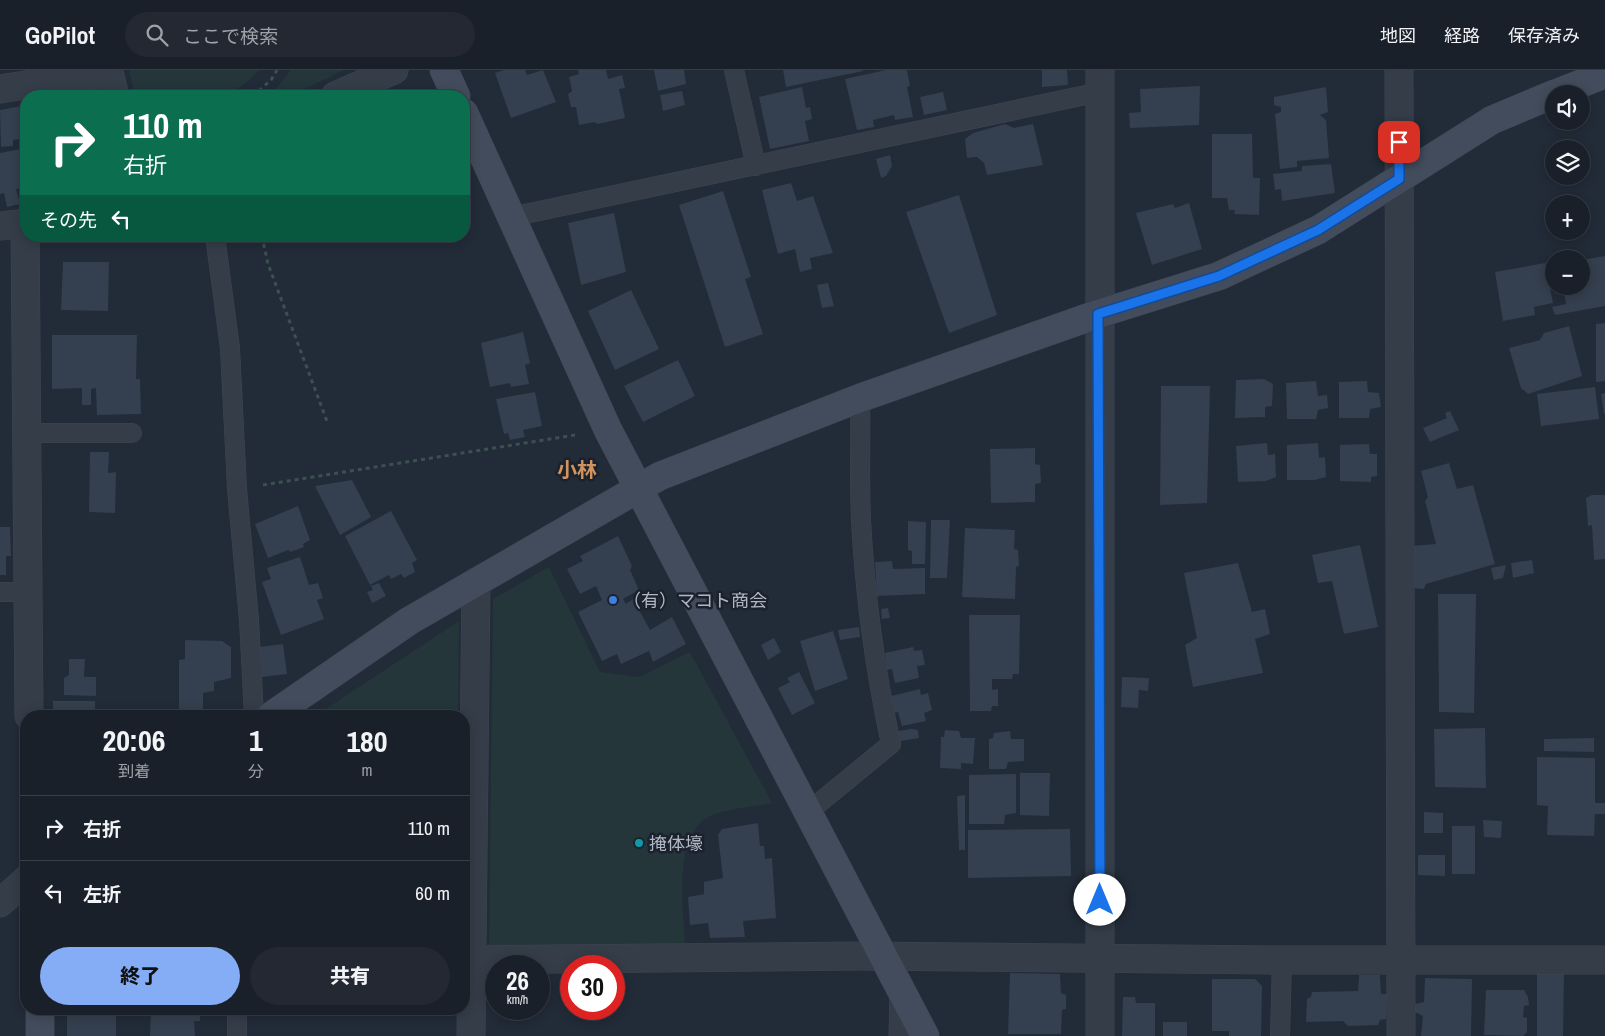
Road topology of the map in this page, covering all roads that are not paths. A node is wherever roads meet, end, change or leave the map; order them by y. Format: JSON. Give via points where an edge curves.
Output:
{"nodes":[{"id":1,"x":394,"y":70,"type":"edge"},
{"id":2,"x":444,"y":70,"type":"edge"},
{"id":3,"x":734,"y":70,"type":"edge"},
{"id":4,"x":1399,"y":70,"type":"edge"},
{"id":5,"x":1605,"y":74,"type":"edge"},
{"id":6,"x":1100,"y":81,"type":"edge"},
{"id":7,"x":1577,"y":85,"type":"edge"},
{"id":8,"x":0,"y":89,"type":"edge"},
{"id":9,"x":114,"y":90,"type":"edge"},
{"id":10,"x":349,"y":90,"type":"edge"},
{"id":11,"x":453,"y":90,"type":"edge"},
{"id":12,"x":1545,"y":98,"type":"edge"},
{"id":13,"x":470,"y":126,"type":"edge"},
{"id":14,"x":756,"y":166,"type":"junction"},
{"id":15,"x":1399,"y":179,"type":"junction"},
{"id":16,"x":512,"y":217,"type":"junction"},
{"id":17,"x":17,"y":224,"type":"edge"},
{"id":18,"x":216,"y":242,"type":"edge"},
{"id":19,"x":1098,"y":314,"type":"junction"},
{"id":20,"x":860,"y":398,"type":"junction"},
{"id":21,"x":26,"y":433,"type":"junction"},
{"id":22,"x":132,"y":433,"type":"dead end"},
{"id":23,"x":638,"y":488,"type":"junction"},
{"id":24,"x":476,"y":582,"type":"junction"},
{"id":25,"x":0,"y":592,"type":"edge"},
{"id":26,"x":28,"y":592,"type":"junction"},
{"id":27,"x":29,"y":710,"type":"edge"},
{"id":28,"x":254,"y":710,"type":"edge"},
{"id":29,"x":280,"y":710,"type":"edge"},
{"id":30,"x":808,"y":812,"type":"junction"},
{"id":31,"x":470,"y":834,"type":"edge"},
{"id":32,"x":20,"y":885,"type":"edge"},
{"id":33,"x":0,"y":903,"type":"edge"},
{"id":34,"x":884,"y":956,"type":"junction"},
{"id":35,"x":1101,"y":959,"type":"junction"},
{"id":36,"x":1402,"y":959,"type":"junction"},
{"id":37,"x":470,"y":960,"type":"edge"},
{"id":38,"x":1282,"y":960,"type":"junction"},
{"id":39,"x":1605,"y":960,"type":"edge"},
{"id":40,"x":904,"y":996,"type":"junction"},
{"id":41,"x":40,"y":1015,"type":"edge"},
{"id":42,"x":237,"y":1015,"type":"edge"},
{"id":43,"x":470,"y":1015,"type":"edge"},
{"id":44,"x":40,"y":1036,"type":"edge"},
{"id":45,"x":237,"y":1036,"type":"edge"},
{"id":46,"x":471,"y":1036,"type":"edge"},
{"id":47,"x":903,"y":1036,"type":"edge"},
{"id":48,"x":925,"y":1036,"type":"edge"},
{"id":49,"x":1100,"y":1036,"type":"edge"},
{"id":50,"x":1280,"y":1036,"type":"edge"},
{"id":51,"x":1401,"y":1036,"type":"edge"}],
"edges":[{"from":1,"to":10,"type":"street"},
{"from":2,"to":11,"type":"street"},
{"from":3,"to":14,"type":"lane"},
{"from":4,"to":15,"type":"street"},
{"from":5,"to":7,"type":"street"},
{"from":6,"to":14,"type":"lane"},
{"from":6,"to":19,"type":"street"},
{"from":8,"to":9,"type":"street","via":[[109,72]]},
{"from":12,"to":15,"type":"street","via":[[1492,120]]},
{"from":13,"to":16,"type":"street"},
{"from":14,"to":16,"type":"lane"},
{"from":15,"to":19,"type":"street","via":[[1318,230],[1219,276]]},
{"from":15,"to":36,"type":"street"},
{"from":16,"to":23,"type":"street","via":[[608,430]]},
{"from":17,"to":21,"type":"street"},
{"from":18,"to":28,"type":"lane","via":[[230,348]]},
{"from":19,"to":20,"type":"street"},
{"from":19,"to":35,"type":"street"},
{"from":20,"to":23,"type":"street","via":[[660,476]]},
{"from":20,"to":30,"type":"lane","via":[[861,520],[878,686],[891,744]]},
{"from":21,"to":22,"type":"lane"},
{"from":21,"to":26,"type":"street"},
{"from":23,"to":24,"type":"street"},
{"from":23,"to":30,"type":"street"},
{"from":24,"to":29,"type":"street","via":[[409,620]]},
{"from":24,"to":31,"type":"street"},
{"from":25,"to":26,"type":"lane"},
{"from":26,"to":27,"type":"street"},
{"from":30,"to":34,"type":"street"},
{"from":32,"to":33,"type":"street"},
{"from":34,"to":35,"type":"street"},
{"from":34,"to":37,"type":"street"},
{"from":34,"to":40,"type":"street"},
{"from":35,"to":38,"type":"street"},
{"from":35,"to":49,"type":"street"},
{"from":36,"to":38,"type":"street"},
{"from":36,"to":39,"type":"street"},
{"from":36,"to":51,"type":"street"},
{"from":38,"to":50,"type":"lane"},
{"from":40,"to":47,"type":"street"},
{"from":40,"to":48,"type":"street"},
{"from":41,"to":44,"type":"street"},
{"from":42,"to":45,"type":"lane"},
{"from":43,"to":46,"type":"street"}]}
